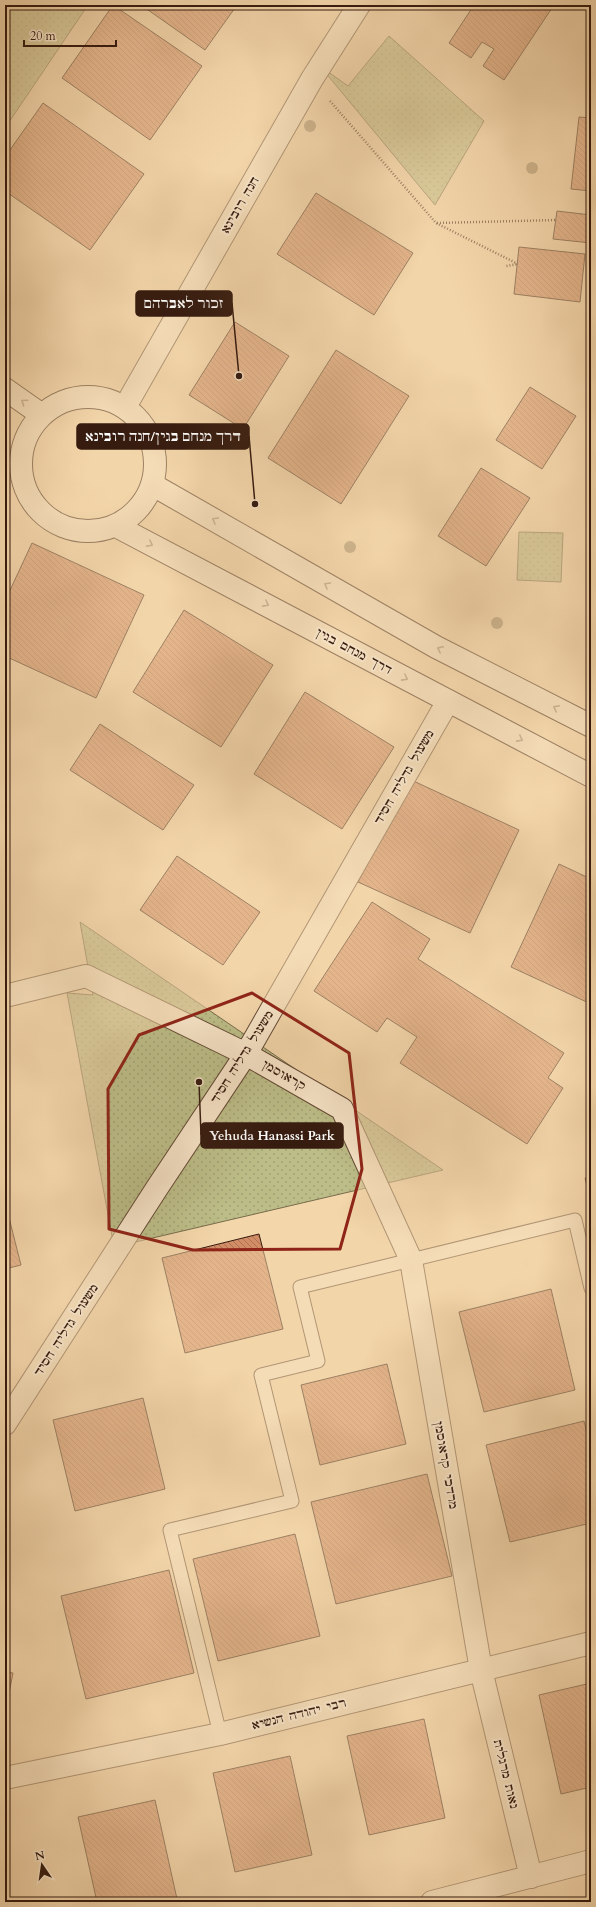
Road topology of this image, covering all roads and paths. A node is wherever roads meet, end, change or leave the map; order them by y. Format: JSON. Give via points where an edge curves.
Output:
{"nodes":[{"id":1,"x":359,"y":5,"type":"edge"},
{"id":2,"x":312,"y":79,"type":"junction"},
{"id":3,"x":556,"y":220,"type":"dead end"},
{"id":4,"x":436,"y":223,"type":"junction"},
{"id":5,"x":506,"y":266,"type":"dead end"},
{"id":6,"x":5,"y":389,"type":"edge"},
{"id":7,"x":125,"y":407,"type":"junction"},
{"id":8,"x":42,"y":415,"type":"junction"},
{"id":9,"x":13,"y":459,"type":"edge"},
{"id":10,"x":153,"y":485,"type":"junction"},
{"id":11,"x":116,"y":526,"type":"junction"},
{"id":12,"x":448,"y":701,"type":"junction"},
{"id":13,"x":591,"y":726,"type":"edge"},
{"id":14,"x":591,"y":776,"type":"edge"},
{"id":15,"x":5,"y":996,"type":"edge"},
{"id":16,"x":246,"y":1054,"type":"junction"},
{"id":17,"x":411,"y":1260,"type":"junction"},
{"id":18,"x":591,"y":1288,"type":"edge"},
{"id":19,"x":5,"y":1424,"type":"edge"},
{"id":20,"x":591,"y":1643,"type":"edge"},
{"id":21,"x":481,"y":1670,"type":"junction"},
{"id":22,"x":220,"y":1734,"type":"junction"},
{"id":23,"x":5,"y":1778,"type":"edge"},
{"id":24,"x":591,"y":1861,"type":"edge"},
{"id":25,"x":531,"y":1877,"type":"junction"},
{"id":26,"x":432,"y":1902,"type":"edge"}],
"edges":[{"from":1,"to":2,"type":"street","name":"חנה רובינא"},
{"from":2,"to":4,"type":"path"},
{"from":2,"to":7,"type":"street","name":"חנה רובינא"},
{"from":3,"to":4,"type":"path"},
{"from":4,"to":5,"type":"path","via":[[518,264]]},
{"from":8,"to":6,"type":"street","one_way":true},
{"from":7,"to":8,"type":"street","via":[[103,399],[80,397],[58,404]]},
{"from":7,"to":10,"type":"street","via":[[142,423],[153,443],[156,467]]},
{"from":8,"to":9,"type":"street","via":[[30,429],[23,446]]},
{"from":9,"to":11,"type":"street","via":[[31,500],[42,514],[59,525],[77,531],[97,531]]},
{"from":10,"to":11,"type":"street","via":[[145,501],[132,515]]},
{"from":13,"to":10,"type":"street","one_way":true,"via":[[436,647]]},
{"from":11,"to":12,"type":"street","name":"דרך מנחם בגין","one_way":true},
{"from":12,"to":14,"type":"street","name":"דרך מנחם בגין","one_way":true},
{"from":12,"to":16,"type":"street","name":"משעול גדליה חסיד"},
{"from":15,"to":16,"type":"street","name":"קראוסמן","via":[[86,976]]},
{"from":16,"to":17,"type":"street","name":"קראוסמן","via":[[342,1109]]},
{"from":16,"to":19,"type":"street","name":"משעול גדליה חסיד"},
{"from":17,"to":18,"type":"lane","via":[[574,1220]]},
{"from":17,"to":21,"type":"street","name":"מרדכי קראוסמן"},
{"from":17,"to":22,"type":"lane","via":[[300,1287],[318,1361],[261,1375],[292,1501],[170,1530]]},
{"from":20,"to":21,"type":"street","name":"רבי יהודה הנשיא"},
{"from":21,"to":22,"type":"street","name":"רבי יהודה הנשיא"},
{"from":21,"to":25,"type":"street","name":"נאות מרגלית"},
{"from":22,"to":23,"type":"street","name":"רבי יהודה הנשיא"},
{"from":24,"to":25,"type":"street"},
{"from":25,"to":26,"type":"street"}]}
